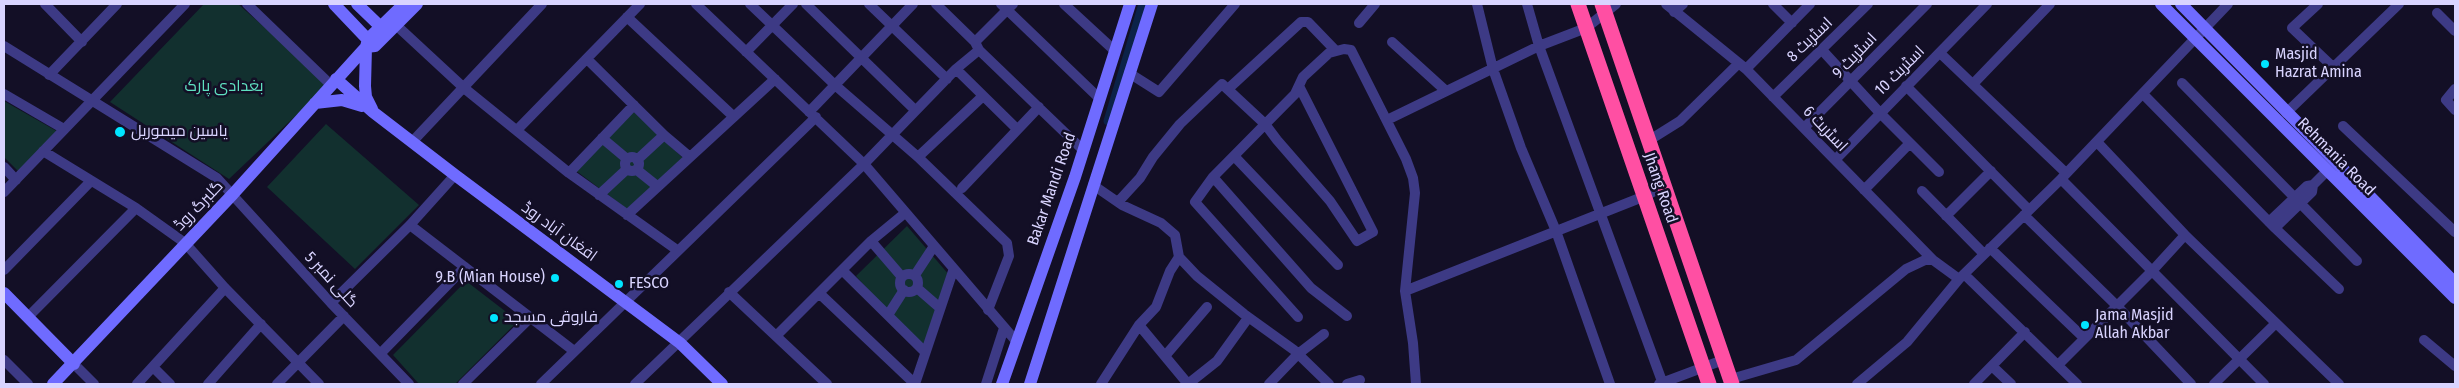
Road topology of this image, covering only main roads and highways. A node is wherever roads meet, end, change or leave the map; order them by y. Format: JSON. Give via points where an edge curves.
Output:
{"nodes":[{"id":1,"x":334,"y":4,"type":"edge"},
{"id":2,"x":357,"y":4,"type":"edge"},
{"id":3,"x":404,"y":4,"type":"edge"},
{"id":4,"x":416,"y":4,"type":"edge"},
{"id":5,"x":1130,"y":4,"type":"edge"},
{"id":6,"x":1152,"y":4,"type":"edge"},
{"id":7,"x":1578,"y":4,"type":"edge"},
{"id":8,"x":2161,"y":4,"type":"edge"},
{"id":9,"x":2181,"y":4,"type":"edge"},
{"id":10,"x":1608,"y":7,"type":"edge"},
{"id":11,"x":1125,"y":20,"type":"junction"},
{"id":12,"x":1145,"y":26,"type":"junction"},
{"id":13,"x":388,"y":29,"type":"junction"},
{"id":14,"x":370,"y":44,"type":"junction"},
{"id":15,"x":334,"y":82,"type":"junction"},
{"id":16,"x":315,"y":104,"type":"junction"},
{"id":17,"x":373,"y":112,"type":"junction"},
{"id":18,"x":2334,"y":173,"type":"junction"},
{"id":19,"x":2455,"y":284,"type":"edge"},
{"id":20,"x":6,"y":298,"type":"edge"},
{"id":21,"x":2455,"y":298,"type":"edge"},
{"id":22,"x":74,"y":364,"type":"junction"},
{"id":23,"x":1731,"y":382,"type":"edge"},
{"id":24,"x":53,"y":384,"type":"edge"},
{"id":25,"x":722,"y":384,"type":"edge"},
{"id":26,"x":1002,"y":384,"type":"edge"},
{"id":27,"x":1030,"y":384,"type":"edge"},
{"id":28,"x":1709,"y":384,"type":"edge"}],
"edges":[{"from":1,"to":14,"type":"main road"},
{"from":2,"to":13,"type":"main road"},
{"from":3,"to":13,"type":"main road","name":"گلبرگ روڈ"},
{"from":4,"to":13,"type":"main road","name":"گلبرگ روڈ"},
{"from":5,"to":11,"type":"main road","name":"Bakar Mandi Road"},
{"from":6,"to":12,"type":"main road"},
{"from":7,"to":28,"type":"highway","name":"Jhang Road"},
{"from":8,"to":18,"type":"main road","name":"Rehmania Road"},
{"from":9,"to":18,"type":"main road","name":"Rehmania Road","via":[[2286,113]]},
{"from":10,"to":23,"type":"highway","name":"Jhang Road","via":[[1648,141]]},
{"from":11,"to":12,"type":"main road"},
{"from":11,"to":26,"type":"main road","name":"Bakar Mandi Road","via":[[1084,151]]},
{"from":12,"to":27,"type":"main road"},
{"from":13,"to":14,"type":"main road","name":"گلبرگ روڈ"},
{"from":14,"to":15,"type":"main road","name":"گلبرگ روڈ"},
{"from":14,"to":17,"type":"main road","via":[[365,86]]},
{"from":15,"to":16,"type":"main road","name":"گلبرگ روڈ"},
{"from":15,"to":17,"type":"main road"},
{"from":16,"to":17,"type":"main road","via":[[350,101]]},
{"from":16,"to":22,"type":"main road","name":"گلبرگ روڈ"},
{"from":17,"to":25,"type":"main road","name":"افغان آباد روڈ","via":[[680,343]]},
{"from":18,"to":19,"type":"main road","name":"Rehmania Road"},
{"from":18,"to":21,"type":"main road","name":"Rehmania Road"},
{"from":20,"to":22,"type":"main road"},
{"from":22,"to":24,"type":"main road","name":"گلبرگ روڈ"}]}
